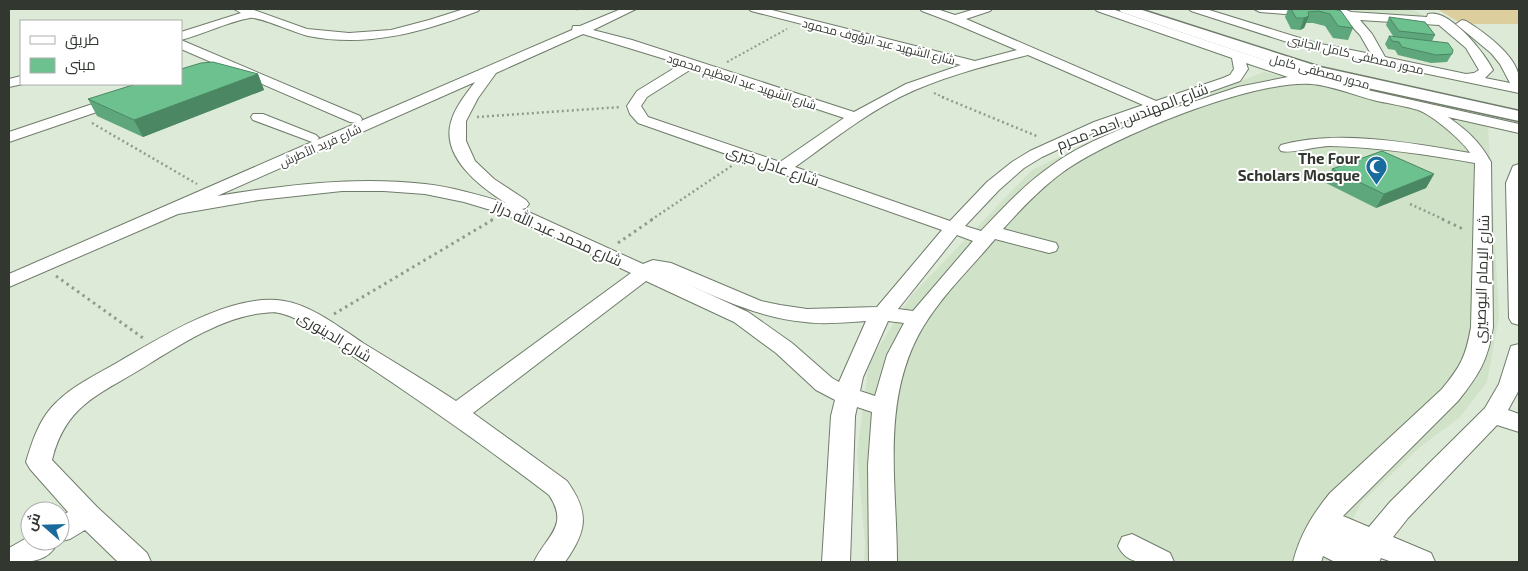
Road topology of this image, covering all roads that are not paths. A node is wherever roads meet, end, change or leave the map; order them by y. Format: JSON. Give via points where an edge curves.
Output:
{"nodes":[{"id":1,"x":474,"y":9,"type":"edge"},
{"id":2,"x":630,"y":9,"type":"edge"},
{"id":3,"x":755,"y":9,"type":"edge"},
{"id":4,"x":794,"y":9,"type":"edge"},
{"id":5,"x":926,"y":9,"type":"edge"},
{"id":6,"x":986,"y":9,"type":"edge"},
{"id":7,"x":1101,"y":9,"type":"edge"},
{"id":8,"x":1126,"y":9,"type":"edge"},
{"id":9,"x":1174,"y":9,"type":"edge"},
{"id":10,"x":1195,"y":9,"type":"edge"},
{"id":11,"x":1419,"y":9,"type":"edge"},
{"id":12,"x":1437,"y":9,"type":"edge"},
{"id":13,"x":247,"y":11,"type":"edge"},
{"id":14,"x":1343,"y":11,"type":"edge"},
{"id":15,"x":610,"y":14,"type":"edge"},
{"id":16,"x":775,"y":14,"type":"junction"},
{"id":17,"x":954,"y":14,"type":"edge"},
{"id":18,"x":1442,"y":22,"type":"junction"},
{"id":19,"x":575,"y":29,"type":"junction"},
{"id":20,"x":182,"y":31,"type":"edge"},
{"id":21,"x":1270,"y":34,"type":"junction"},
{"id":22,"x":182,"y":36,"type":"edge"},
{"id":23,"x":628,"y":43,"type":"junction"},
{"id":24,"x":182,"y":44,"type":"edge"},
{"id":25,"x":1030,"y":51,"type":"junction"},
{"id":26,"x":1238,"y":56,"type":"junction"},
{"id":27,"x":1380,"y":61,"type":"junction"},
{"id":28,"x":225,"y":63,"type":"junction"},
{"id":29,"x":690,"y":64,"type":"junction"},
{"id":30,"x":974,"y":64,"type":"junction"},
{"id":31,"x":208,"y":69,"type":"edge"},
{"id":32,"x":492,"y":69,"type":"junction"},
{"id":33,"x":1485,"y":72,"type":"junction"},
{"id":34,"x":1460,"y":78,"type":"junction"},
{"id":35,"x":1311,"y":80,"type":"junction"},
{"id":36,"x":1515,"y":81,"type":"edge"},
{"id":37,"x":162,"y":85,"type":"edge"},
{"id":38,"x":1519,"y":90,"type":"edge"},
{"id":39,"x":1519,"y":98,"type":"edge"},
{"id":40,"x":1425,"y":107,"type":"junction"},
{"id":41,"x":1164,"y":109,"type":"junction"},
{"id":42,"x":1519,"y":116,"type":"edge"},
{"id":43,"x":258,"y":118,"type":"dead end"},
{"id":44,"x":856,"y":118,"type":"junction"},
{"id":45,"x":355,"y":119,"type":"junction"},
{"id":46,"x":1519,"y":128,"type":"edge"},
{"id":47,"x":9,"y":137,"type":"edge"},
{"id":48,"x":311,"y":138,"type":"junction"},
{"id":49,"x":1286,"y":148,"type":"dead end"},
{"id":50,"x":279,"y":157,"type":"junction"},
{"id":51,"x":783,"y":168,"type":"junction"},
{"id":52,"x":1483,"y":168,"type":"junction"},
{"id":53,"x":1517,"y":194,"type":"edge"},
{"id":54,"x":515,"y":207,"type":"junction"},
{"id":55,"x":174,"y":209,"type":"junction"},
{"id":56,"x":954,"y":227,"type":"junction"},
{"id":57,"x":988,"y":235,"type":"junction"},
{"id":58,"x":1050,"y":247,"type":"dead end"},
{"id":59,"x":651,"y":268,"type":"junction"},
{"id":60,"x":10,"y":278,"type":"edge"},
{"id":61,"x":748,"y":312,"type":"junction"},
{"id":62,"x":883,"y":314,"type":"junction"},
{"id":63,"x":918,"y":318,"type":"junction"},
{"id":64,"x":1519,"y":318,"type":"edge"},
{"id":65,"x":1519,"y":351,"type":"edge"},
{"id":66,"x":847,"y":396,"type":"junction"},
{"id":67,"x":1506,"y":405,"type":"edge"},
{"id":68,"x":884,"y":407,"type":"junction"},
{"id":69,"x":457,"y":413,"type":"junction"},
{"id":70,"x":1519,"y":423,"type":"edge"},
{"id":71,"x":87,"y":514,"type":"junction"},
{"id":72,"x":70,"y":525,"type":"edge"},
{"id":73,"x":1315,"y":540,"type":"edge"},
{"id":74,"x":1132,"y":546,"type":"dead end"},
{"id":75,"x":29,"y":551,"type":"edge"},
{"id":76,"x":1366,"y":555,"type":"edge"},
{"id":77,"x":11,"y":562,"type":"edge"},
{"id":78,"x":137,"y":562,"type":"edge"},
{"id":79,"x":548,"y":562,"type":"edge"},
{"id":80,"x":836,"y":562,"type":"edge"},
{"id":81,"x":883,"y":562,"type":"edge"},
{"id":82,"x":1160,"y":562,"type":"edge"},
{"id":83,"x":1421,"y":562,"type":"edge"}],
"edges":[{"from":1,"to":13,"type":"street","via":[[419,29],[353,37],[305,31]]},
{"from":2,"to":15,"type":"street","name":"شارع فريد الأطرش"},
{"from":3,"to":16,"type":"street","name":"شارع الشهيد عبد الرؤوف محمود"},
{"from":4,"to":16,"type":"street"},
{"from":5,"to":17,"type":"street"},
{"from":6,"to":17,"type":"street"},
{"from":7,"to":26,"type":"street"},
{"from":8,"to":42,"type":"main road","name":"محور مصطفى كامل","via":[[1316,71]]},
{"from":9,"to":39,"type":"main road","name":"محور مصطفى كامل","via":[[1340,60]]},
{"from":10,"to":21,"type":"street","name":"محور مصطفى كامل الجانبى"},
{"from":11,"to":18,"type":"street"},
{"from":12,"to":36,"type":"street","via":[[1489,44],[1506,62]]},
{"from":13,"to":20,"type":"street"},
{"from":13,"to":22,"type":"street"},
{"from":14,"to":18,"type":"street"},
{"from":14,"to":21,"type":"street","via":[[1260,9],[1272,22]]},
{"from":14,"to":27,"type":"street","via":[[1363,29]]},
{"from":15,"to":19,"type":"street","name":"شارع فريد الأطرش"},
{"from":15,"to":23,"type":"street","name":"شارع الشهيد عبد العظيم محمود","via":[[610,29]]},
{"from":16,"to":30,"type":"street","name":"شارع الشهيد عبد الرؤوف محمود"},
{"from":17,"to":25,"type":"street"},
{"from":18,"to":33,"type":"street","via":[[1472,47],[1481,58]]},
{"from":19,"to":23,"type":"street","name":"شارع الشهيد عبد العظيم محمود"},
{"from":19,"to":32,"type":"street","name":"شارع فريد الأطرش"},
{"from":19,"to":45,"type":"street","name":"شارع فريد الأطرش"},
{"from":21,"to":27,"type":"street","name":"محور مصطفى كامل الجانبى"},
{"from":23,"to":29,"type":"street","name":"شارع الشهيد عبد العظيم محمود"},
{"from":24,"to":28,"type":"street"},
{"from":25,"to":30,"type":"street"},
{"from":25,"to":41,"type":"street"},
{"from":26,"to":35,"type":"street"},
{"from":26,"to":41,"type":"street","name":"شارع المهندس احمد محرم","via":[[1241,69],[1234,78]]},
{"from":27,"to":34,"type":"street","name":"محور مصطفى كامل الجانبى"},
{"from":28,"to":31,"type":"street"},
{"from":28,"to":45,"type":"street"},
{"from":29,"to":44,"type":"street","name":"شارع الشهيد عبد العظيم محمود"},
{"from":29,"to":51,"type":"street","name":"شارع عادل خيرى","via":[[642,94],[634,106],[637,114],[643,120]]},
{"from":30,"to":44,"type":"street","via":[[916,85]]},
{"from":32,"to":50,"type":"street","name":"شارع فريد الأطرش"},
{"from":32,"to":54,"type":"street","name":"شارع محمد عبد الله دراز","via":[[460,118],[457,128],[459,144],[476,172]]},
{"from":33,"to":34,"type":"street"},
{"from":33,"to":36,"type":"street"},
{"from":34,"to":38,"type":"street","name":"محور مصطفى كامل الجانبى"},
{"from":35,"to":40,"type":"street"},
{"from":35,"to":41,"type":"street","name":"شارع المهندس احمد محرم","via":[[1270,83]]},
{"from":37,"to":47,"type":"street"},
{"from":40,"to":46,"type":"street"},
{"from":40,"to":52,"type":"street","via":[[1476,148]]},
{"from":41,"to":56,"type":"street","name":"شارع المهندس احمد محرم","via":[[1099,126],[1018,165]]},
{"from":41,"to":57,"type":"street","name":"شارع المهندس احمد محرم","via":[[1058,169],[1011,209]]},
{"from":43,"to":48,"type":"street"},
{"from":44,"to":51,"type":"street"},
{"from":45,"to":48,"type":"street","name":"شارع فريد الأطرش"},
{"from":48,"to":50,"type":"street","name":"شارع فريد الأطرش"},
{"from":49,"to":52,"type":"street","via":[[1318,141],[1421,149]]},
{"from":50,"to":55,"type":"street","name":"شارع فريد الأطرش"},
{"from":50,"to":60,"type":"street","name":"شارع فريد الأطرش","via":[[201,185]]},
{"from":51,"to":56,"type":"street","name":"شارع عادل خيرى"},
{"from":52,"to":53,"type":"street"},
{"from":52,"to":73,"type":"street","name":"شارع الإمام البوصيري","via":[[1482,327],[1478,351],[1467,374],[1450,395],[1357,484]]},
{"from":53,"to":64,"type":"street"},
{"from":54,"to":55,"type":"street","name":"شارع محمد عبد الله دراز","via":[[410,187],[372,185],[325,186]]},
{"from":54,"to":59,"type":"street","name":"شارع محمد عبد الله دراز"},
{"from":54,"to":59,"type":"street","name":"شارع محمد عبد الله دراز","via":[[615,245]]},
{"from":55,"to":60,"type":"street","name":"شارع فريد الأطرش"},
{"from":56,"to":57,"type":"street","name":"شارع عادل خيرى"},
{"from":56,"to":62,"type":"street","name":"شارع المهندس احمد محرم"},
{"from":57,"to":58,"type":"street","name":"شارع عادل خيرى"},
{"from":57,"to":63,"type":"street","name":"شارع المهندس احمد محرم"},
{"from":59,"to":61,"type":"street","name":"شارع محمد عبد الله دراز"},
{"from":59,"to":69,"type":"street"},
{"from":61,"to":62,"type":"street","name":"شارع محمد عبد الله دراز","via":[[806,316]]},
{"from":61,"to":66,"type":"street","name":"شارع محمد عبد الله دراز","via":[[824,384]]},
{"from":62,"to":63,"type":"street","name":"شارع محمد عبد الله دراز"},
{"from":62,"to":66,"type":"street","name":"شارع المهندس احمد محرم","via":[[865,344]]},
{"from":63,"to":68,"type":"street","name":"شارع المهندس احمد محرم","via":[[899,350]]},
{"from":65,"to":67,"type":"street"},
{"from":66,"to":68,"type":"street","name":"شارع محمد عبد الله دراز"},
{"from":66,"to":80,"type":"street","name":"شارع المهندس احمد محرم","via":[[843,416]]},
{"from":67,"to":70,"type":"street"},
{"from":67,"to":76,"type":"street","via":[[1399,510]]},
{"from":68,"to":81,"type":"street","name":"شارع المهندس احمد محرم"},
{"from":69,"to":71,"type":"street","name":"شارع الدينورى","via":[[318,324],[284,307],[258,307],[228,313],[157,349],[78,396],[48,429],[40,462]]},
{"from":69,"to":79,"type":"street","name":"شارع الدينورى","via":[[558,488],[567,499],[572,512],[570,528],[563,544]]},
{"from":71,"to":72,"type":"street"},
{"from":71,"to":78,"type":"street","name":"شارع الدينورى"},
{"from":73,"to":76,"type":"street"},
{"from":74,"to":82,"type":"street"},
{"from":75,"to":77,"type":"street"},
{"from":76,"to":83,"type":"street"}]}
